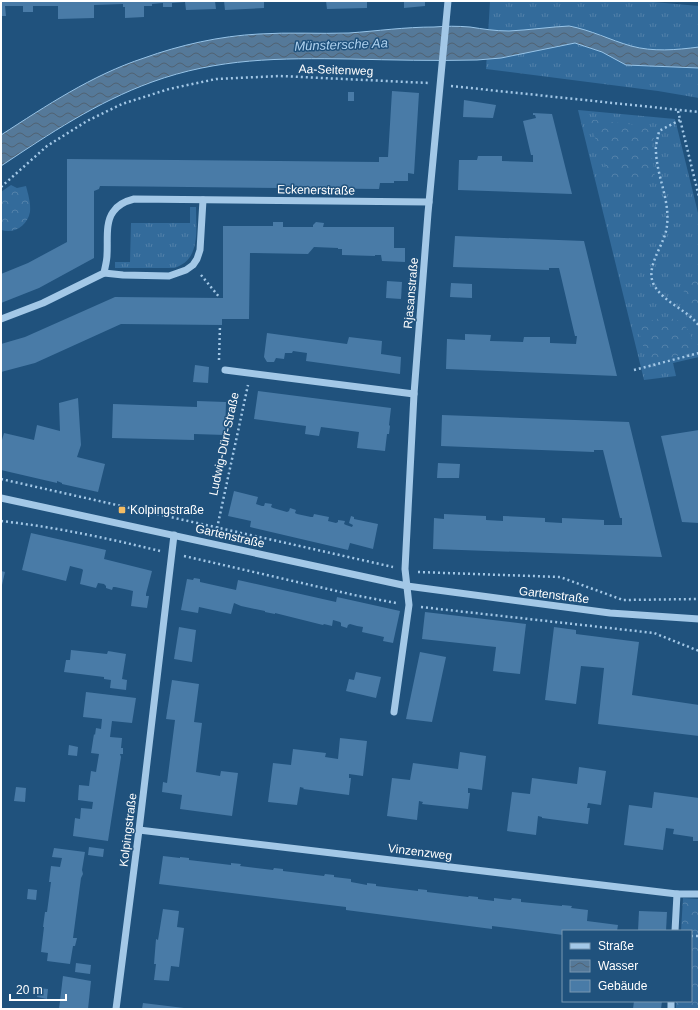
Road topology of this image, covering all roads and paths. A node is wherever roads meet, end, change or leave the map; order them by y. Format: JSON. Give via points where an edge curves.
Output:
{"nodes":[{"id":1,"x":448,"y":1,"type":"edge"},
{"id":2,"x":440,"y":84,"type":"junction"},
{"id":3,"x":678,"y":111,"type":"junction"},
{"id":4,"x":699,"y":112,"type":"edge"},
{"id":5,"x":680,"y":120,"type":"junction"},
{"id":6,"x":1,"y":187,"type":"edge"},
{"id":7,"x":699,"y":197,"type":"edge"},
{"id":8,"x":203,"y":200,"type":"junction"},
{"id":9,"x":429,"y":202,"type":"junction"},
{"id":10,"x":193,"y":265,"type":"junction"},
{"id":11,"x":104,"y":273,"type":"junction"},
{"id":12,"x":220,"y":298,"type":"dead end"},
{"id":13,"x":1,"y":319,"type":"edge"},
{"id":14,"x":220,"y":325,"type":"dead end"},
{"id":15,"x":699,"y":326,"type":"edge"},
{"id":16,"x":220,"y":343,"type":"dead end"},
{"id":17,"x":699,"y":353,"type":"edge"},
{"id":18,"x":225,"y":370,"type":"dead end"},
{"id":19,"x":634,"y":370,"type":"dead end"},
{"id":20,"x":250,"y":373,"type":"junction"},
{"id":21,"x":414,"y":394,"type":"junction"},
{"id":22,"x":1,"y":479,"type":"edge"},
{"id":23,"x":1,"y":498,"type":"edge"},
{"id":24,"x":218,"y":527,"type":"junction"},
{"id":25,"x":174,"y":535,"type":"junction"},
{"id":26,"x":214,"y":544,"type":"junction"},
{"id":27,"x":405,"y":569,"type":"junction"},
{"id":28,"x":407,"y":586,"type":"junction"},
{"id":29,"x":699,"y":599,"type":"edge"},
{"id":30,"x":699,"y":619,"type":"edge"},
{"id":31,"x":394,"y":712,"type":"dead end"},
{"id":32,"x":139,"y":830,"type":"junction"},
{"id":33,"x":677,"y":894,"type":"junction"},
{"id":34,"x":699,"y":894,"type":"edge"},
{"id":35,"x":675,"y":930,"type":"edge"},
{"id":36,"x":116,"y":1009,"type":"edge"}],
"edges":[{"from":1,"to":2,"type":"street","name":"Rjasanstraße"},
{"from":2,"to":3,"type":"path","name":"Aa-Seitenweg"},
{"from":2,"to":6,"type":"path","name":"Aa-Seitenweg","via":[[280,76],[216,79],[169,89],[122,104],[87,121],[47,146]]},
{"from":2,"to":9,"type":"street","name":"Rjasanstraße"},
{"from":3,"to":4,"type":"path","name":"Aa-Seitenweg"},
{"from":3,"to":5,"type":"path"},
{"from":5,"to":7,"type":"path"},
{"from":5,"to":15,"type":"path","via":[[659,131],[656,152],[667,207],[667,225],[651,274],[659,292]]},
{"from":8,"to":9,"type":"street","name":"Eckenerstraße"},
{"from":8,"to":10,"type":"street","via":[[200,250]]},
{"from":8,"to":11,"type":"street","name":"Eckenerstraße","via":[[134,199],[118,206],[108,226]]},
{"from":9,"to":21,"type":"street","name":"Rjasanstraße"},
{"from":10,"to":11,"type":"street","via":[[169,276]]},
{"from":10,"to":12,"type":"path"},
{"from":11,"to":13,"type":"street","via":[[43,303]]},
{"from":14,"to":16,"type":"path"},
{"from":17,"to":19,"type":"path"},
{"from":18,"to":20,"type":"street"},
{"from":20,"to":21,"type":"street"},
{"from":20,"to":24,"type":"path","name":"Ludwig-Dürr-Straße"},
{"from":21,"to":27,"type":"street","name":"Rjasanstraße"},
{"from":22,"to":24,"type":"path"},
{"from":23,"to":25,"type":"street","name":"Gartenstraße"},
{"from":24,"to":26,"type":"path","name":"Ludwig-Dürr-Straße"},
{"from":24,"to":27,"type":"path"},
{"from":25,"to":26,"type":"street","name":"Gartenstraße"},
{"from":25,"to":32,"type":"street","name":"Kolpingstraße"},
{"from":26,"to":28,"type":"street","name":"Gartenstraße"},
{"from":27,"to":28,"type":"street","name":"Rjasanstraße"},
{"from":27,"to":29,"type":"path","via":[[422,573],[560,577],[623,600]]},
{"from":28,"to":30,"type":"street","name":"Gartenstraße","via":[[610,613]]},
{"from":28,"to":31,"type":"street","via":[[409,605]]},
{"from":32,"to":33,"type":"street","name":"Vinzenzweg"},
{"from":32,"to":36,"type":"street","name":"Kolpingstraße"},
{"from":33,"to":34,"type":"street","name":"Vinzenzweg"},
{"from":33,"to":35,"type":"street"}]}
